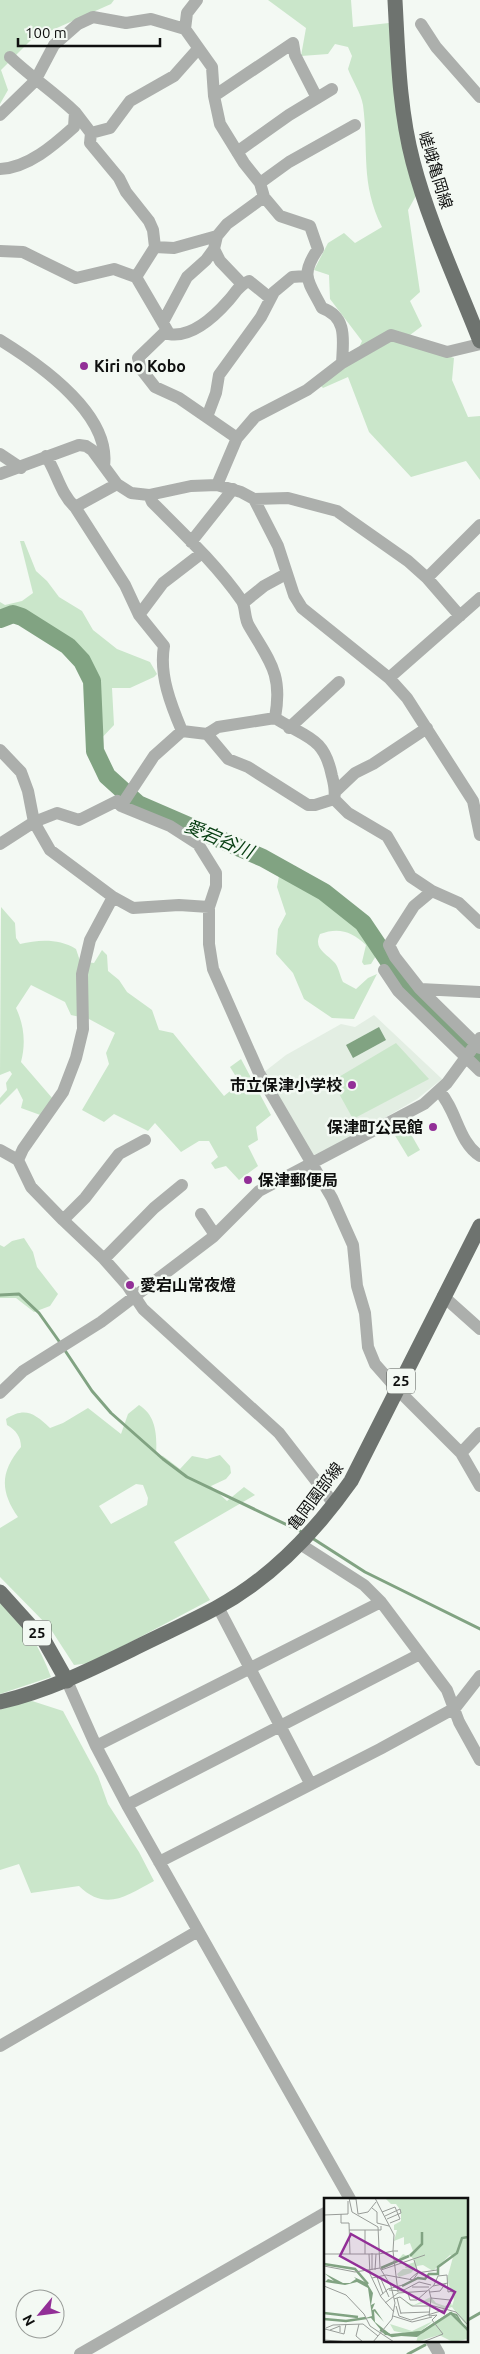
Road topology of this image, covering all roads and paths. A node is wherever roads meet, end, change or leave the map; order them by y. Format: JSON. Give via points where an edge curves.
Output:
{"nodes":[{"id":1,"x":197,"y":0,"type":"edge"},
{"id":2,"x":395,"y":0,"type":"edge"},
{"id":3,"x":421,"y":24,"type":"dead end"},
{"id":4,"x":185,"y":29,"type":"junction"},
{"id":5,"x":198,"y":49,"type":"junction"},
{"id":6,"x":10,"y":57,"type":"dead end"},
{"id":7,"x":35,"y":80,"type":"junction"},
{"id":8,"x":332,"y":89,"type":"dead end"},
{"id":9,"x":214,"y":96,"type":"junction"},
{"id":10,"x":317,"y":98,"type":"junction"},
{"id":11,"x":480,"y":98,"type":"edge"},
{"id":12,"x":75,"y":112,"type":"junction"},
{"id":13,"x":0,"y":115,"type":"edge"},
{"id":14,"x":354,"y":125,"type":"dead end"},
{"id":15,"x":91,"y":132,"type":"junction"},
{"id":16,"x":237,"y":152,"type":"junction"},
{"id":17,"x":0,"y":170,"type":"edge"},
{"id":18,"x":260,"y":183,"type":"junction"},
{"id":19,"x":264,"y":198,"type":"junction"},
{"id":20,"x":217,"y":236,"type":"junction"},
{"id":21,"x":155,"y":247,"type":"junction"},
{"id":22,"x":214,"y":249,"type":"junction"},
{"id":23,"x":0,"y":250,"type":"edge"},
{"id":24,"x":306,"y":276,"type":"junction"},
{"id":25,"x":136,"y":277,"type":"junction"},
{"id":26,"x":242,"y":284,"type":"junction"},
{"id":27,"x":270,"y":298,"type":"junction"},
{"id":28,"x":165,"y":326,"type":"junction"},
{"id":29,"x":0,"y":340,"type":"edge"},
{"id":30,"x":480,"y":342,"type":"edge"},
{"id":31,"x":342,"y":364,"type":"junction"},
{"id":32,"x":207,"y":417,"type":"junction"},
{"id":33,"x":237,"y":438,"type":"junction"},
{"id":34,"x":0,"y":454,"type":"edge"},
{"id":35,"x":46,"y":456,"type":"junction"},
{"id":36,"x":104,"y":466,"type":"junction"},
{"id":37,"x":21,"y":468,"type":"junction"},
{"id":38,"x":0,"y":474,"type":"edge"},
{"id":39,"x":117,"y":484,"type":"junction"},
{"id":40,"x":218,"y":485,"type":"junction"},
{"id":41,"x":233,"y":489,"type":"junction"},
{"id":42,"x":149,"y":494,"type":"junction"},
{"id":43,"x":254,"y":499,"type":"junction"},
{"id":44,"x":76,"y":507,"type":"junction"},
{"id":45,"x":480,"y":525,"type":"edge"},
{"id":46,"x":190,"y":542,"type":"junction"},
{"id":47,"x":202,"y":553,"type":"junction"},
{"id":48,"x":286,"y":574,"type":"junction"},
{"id":49,"x":427,"y":578,"type":"junction"},
{"id":50,"x":480,"y":598,"type":"edge"},
{"id":51,"x":243,"y":603,"type":"junction"},
{"id":52,"x":140,"y":615,"type":"junction"},
{"id":53,"x":460,"y":616,"type":"junction"},
{"id":54,"x":390,"y":678,"type":"junction"},
{"id":55,"x":339,"y":682,"type":"dead end"},
{"id":56,"x":275,"y":718,"type":"junction"},
{"id":57,"x":290,"y":728,"type":"junction"},
{"id":58,"x":427,"y":728,"type":"junction"},
{"id":59,"x":182,"y":731,"type":"junction"},
{"id":60,"x":207,"y":734,"type":"junction"},
{"id":61,"x":0,"y":750,"type":"edge"},
{"id":62,"x":335,"y":796,"type":"junction"},
{"id":63,"x":476,"y":797,"type":"edge"},
{"id":64,"x":123,"y":804,"type":"junction"},
{"id":65,"x":34,"y":822,"type":"junction"},
{"id":66,"x":478,"y":822,"type":"edge"},
{"id":67,"x":480,"y":835,"type":"edge"},
{"id":68,"x":0,"y":844,"type":"edge"},
{"id":69,"x":432,"y":891,"type":"junction"},
{"id":70,"x":113,"y":897,"type":"junction"},
{"id":71,"x":209,"y":907,"type":"junction"},
{"id":72,"x":480,"y":923,"type":"edge"},
{"id":73,"x":384,"y":970,"type":"dead end"},
{"id":74,"x":420,"y":989,"type":"junction"},
{"id":75,"x":480,"y":992,"type":"edge"},
{"id":76,"x":474,"y":1048,"type":"edge"},
{"id":77,"x":480,"y":1071,"type":"edge"},
{"id":78,"x":439,"y":1091,"type":"junction"},
{"id":79,"x":145,"y":1140,"type":"dead end"},
{"id":80,"x":0,"y":1150,"type":"edge"},
{"id":81,"x":480,"y":1156,"type":"edge"},
{"id":82,"x":18,"y":1160,"type":"junction"},
{"id":83,"x":311,"y":1163,"type":"junction"},
{"id":84,"x":182,"y":1185,"type":"dead end"},
{"id":85,"x":201,"y":1214,"type":"dead end"},
{"id":86,"x":62,"y":1220,"type":"junction"},
{"id":87,"x":480,"y":1226,"type":"edge"},
{"id":88,"x":215,"y":1235,"type":"junction"},
{"id":89,"x":104,"y":1259,"type":"junction"},
{"id":90,"x":443,"y":1296,"type":"junction"},
{"id":91,"x":134,"y":1297,"type":"junction"},
{"id":92,"x":480,"y":1329,"type":"edge"},
{"id":93,"x":2,"y":1387,"type":"edge"},
{"id":94,"x":397,"y":1390,"type":"junction"},
{"id":95,"x":480,"y":1432,"type":"edge"},
{"id":96,"x":461,"y":1453,"type":"junction"},
{"id":97,"x":480,"y":1486,"type":"edge"},
{"id":98,"x":334,"y":1504,"type":"junction"},
{"id":99,"x":305,"y":1539,"type":"junction"},
{"id":100,"x":0,"y":1592,"type":"edge"},
{"id":101,"x":380,"y":1602,"type":"junction"},
{"id":102,"x":218,"y":1607,"type":"junction"},
{"id":103,"x":420,"y":1654,"type":"junction"},
{"id":104,"x":249,"y":1667,"type":"junction"},
{"id":105,"x":480,"y":1676,"type":"edge"},
{"id":106,"x":67,"y":1681,"type":"junction"},
{"id":107,"x":0,"y":1702,"type":"edge"},
{"id":108,"x":454,"y":1708,"type":"junction"},
{"id":109,"x":279,"y":1726,"type":"junction"},
{"id":110,"x":96,"y":1746,"type":"junction"},
{"id":111,"x":480,"y":1760,"type":"edge"},
{"id":112,"x":310,"y":1783,"type":"junction"},
{"id":113,"x":127,"y":1805,"type":"junction"},
{"id":114,"x":159,"y":1862,"type":"junction"},
{"id":115,"x":198,"y":1931,"type":"junction"},
{"id":116,"x":0,"y":2046,"type":"edge"},
{"id":117,"x":349,"y":2198,"type":"edge"},
{"id":118,"x":324,"y":2214,"type":"edge"},
{"id":119,"x":431,"y":2342,"type":"edge"},
{"id":120,"x":80,"y":2354,"type":"edge"},
{"id":121,"x":439,"y":2354,"type":"edge"}],
"edges":[{"from":1,"to":4,"type":"street","via":[[187,13]]},
{"from":2,"to":30,"type":"main road","name":"嵯峨亀岡線","via":[[398,72],[413,164]]},
{"from":3,"to":11,"type":"street","via":[[436,47]]},
{"from":4,"to":5,"type":"street"},
{"from":4,"to":7,"type":"street","via":[[151,19],[126,23],[93,17],[78,24],[54,45]]},
{"from":5,"to":9,"type":"street","via":[[212,67]]},
{"from":5,"to":15,"type":"street","via":[[174,76],[130,101],[110,128]]},
{"from":6,"to":7,"type":"street"},
{"from":7,"to":12,"type":"street"},
{"from":7,"to":13,"type":"street"},
{"from":8,"to":10,"type":"street"},
{"from":9,"to":10,"type":"street","via":[[293,43],[295,55]]},
{"from":9,"to":16,"type":"street","via":[[220,124]]},
{"from":10,"to":16,"type":"street"},
{"from":12,"to":15,"type":"street"},
{"from":12,"to":17,"type":"street","via":[[74,127],[55,144],[40,154]]},
{"from":14,"to":18,"type":"street","via":[[289,162]]},
{"from":15,"to":21,"type":"street","via":[[90,142],[149,221]]},
{"from":16,"to":18,"type":"street"},
{"from":18,"to":19,"type":"street"},
{"from":19,"to":20,"type":"street","via":[[227,224]]},
{"from":19,"to":24,"type":"street","via":[[280,216],[310,226],[318,249],[308,265]]},
{"from":20,"to":21,"type":"street","via":[[174,248]]},
{"from":20,"to":22,"type":"street"},
{"from":21,"to":25,"type":"street"},
{"from":22,"to":26,"type":"street","via":[[220,262]]},
{"from":22,"to":28,"type":"street","via":[[187,277]]},
{"from":23,"to":25,"type":"street","via":[[23,252],[76,278],[114,269]]},
{"from":24,"to":27,"type":"street","via":[[292,277]]},
{"from":24,"to":31,"type":"street","via":[[322,308],[333,312],[340,322]]},
{"from":25,"to":28,"type":"street"},
{"from":26,"to":27,"type":"street","via":[[249,281]]},
{"from":26,"to":28,"type":"street","via":[[212,318],[180,336],[169,334]]},
{"from":27,"to":32,"type":"street","via":[[261,317],[219,375]]},
{"from":28,"to":32,"type":"street","via":[[138,358],[141,369],[155,387]]},
{"from":29,"to":36,"type":"street","via":[[28,357],[88,413],[101,436],[106,456]]},
{"from":30,"to":31,"type":"street","via":[[447,352],[391,335]]},
{"from":31,"to":33,"type":"street","via":[[306,390],[255,417]]},
{"from":32,"to":33,"type":"street"},
{"from":33,"to":40,"type":"street"},
{"from":34,"to":37,"type":"street"},
{"from":35,"to":36,"type":"street","via":[[79,445],[86,446]]},
{"from":35,"to":37,"type":"street"},
{"from":35,"to":44,"type":"street","via":[[62,490]]},
{"from":36,"to":39,"type":"street"},
{"from":37,"to":38,"type":"street"},
{"from":39,"to":42,"type":"street","via":[[131,493]]},
{"from":39,"to":44,"type":"street"},
{"from":40,"to":41,"type":"street"},
{"from":40,"to":42,"type":"street","via":[[190,486]]},
{"from":41,"to":43,"type":"street"},
{"from":41,"to":46,"type":"street"},
{"from":42,"to":46,"type":"street","via":[[152,502]]},
{"from":43,"to":48,"type":"street","via":[[278,546]]},
{"from":43,"to":49,"type":"street","via":[[288,498],[337,511],[392,548]]},
{"from":44,"to":52,"type":"street"},
{"from":45,"to":49,"type":"street"},
{"from":46,"to":47,"type":"street"},
{"from":47,"to":51,"type":"street"},
{"from":47,"to":52,"type":"street","via":[[163,583]]},
{"from":48,"to":51,"type":"street"},
{"from":48,"to":54,"type":"street","via":[[302,608]]},
{"from":49,"to":53,"type":"street"},
{"from":50,"to":53,"type":"street"},
{"from":51,"to":56,"type":"street","via":[[244,616],[276,674]]},
{"from":52,"to":59,"type":"street","via":[[164,646],[162,664],[167,688]]},
{"from":53,"to":54,"type":"street"},
{"from":54,"to":58,"type":"street"},
{"from":55,"to":57,"type":"street"},
{"from":56,"to":57,"type":"street"},
{"from":56,"to":60,"type":"street","via":[[218,727]]},
{"from":57,"to":62,"type":"street","via":[[320,744],[328,760]]},
{"from":58,"to":62,"type":"street","via":[[355,773]]},
{"from":58,"to":63,"type":"street"},
{"from":59,"to":60,"type":"street"},
{"from":59,"to":64,"type":"street","via":[[154,756]]},
{"from":60,"to":62,"type":"street","via":[[228,759],[248,767],[308,805]]},
{"from":61,"to":65,"type":"street","via":[[21,772]]},
{"from":62,"to":69,"type":"street","via":[[348,814],[387,836],[411,877]]},
{"from":63,"to":66,"type":"street"},
{"from":64,"to":65,"type":"street","via":[[117,802],[79,820],[57,813]]},
{"from":64,"to":71,"type":"street","via":[[170,826],[198,844],[216,873],[216,886]]},
{"from":65,"to":68,"type":"street"},
{"from":65,"to":70,"type":"street","via":[[50,850]]},
{"from":66,"to":67,"type":"street"},
{"from":69,"to":72,"type":"street","via":[[459,903]]},
{"from":69,"to":74,"type":"street","via":[[414,906],[389,945]]},
{"from":70,"to":71,"type":"street","via":[[133,908]]},
{"from":70,"to":82,"type":"street","via":[[90,940],[82,974],[82,1029],[64,1092]]},
{"from":71,"to":83,"type":"street","via":[[213,969],[259,1073]]},
{"from":73,"to":76,"type":"street","via":[[398,992]]},
{"from":74,"to":75,"type":"street"},
{"from":74,"to":76,"type":"street"},
{"from":76,"to":77,"type":"street"},
{"from":76,"to":78,"type":"street"},
{"from":78,"to":81,"type":"street","via":[[447,1099],[464,1138],[473,1152]]},
{"from":78,"to":83,"type":"street","via":[[424,1104]]},
{"from":79,"to":86,"type":"street","via":[[120,1154],[85,1198]]},
{"from":80,"to":82,"type":"street"},
{"from":82,"to":86,"type":"street","via":[[31,1187]]},
{"from":83,"to":88,"type":"street","via":[[260,1191]]},
{"from":83,"to":94,"type":"street","via":[[332,1198],[353,1245],[356,1286],[365,1313],[368,1347],[375,1364]]},
{"from":84,"to":89,"type":"street","via":[[147,1214]]},
{"from":85,"to":88,"type":"street"},
{"from":86,"to":89,"type":"street"},
{"from":87,"to":90,"type":"main road","name":"亀岡園部線","number":"25"},
{"from":88,"to":91,"type":"street"},
{"from":89,"to":91,"type":"street"},
{"from":90,"to":92,"type":"street"},
{"from":90,"to":94,"type":"main road","name":"亀岡園部線","number":"25"},
{"from":91,"to":93,"type":"street"},
{"from":91,"to":98,"type":"street","via":[[167,1332],[279,1433]]},
{"from":94,"to":96,"type":"street"},
{"from":94,"to":98,"type":"main road","name":"亀岡園部線","number":"25","via":[[351,1481]]},
{"from":95,"to":96,"type":"street"},
{"from":96,"to":97,"type":"street"},
{"from":98,"to":99,"type":"main road","name":"亀岡園部線","number":"25"},
{"from":99,"to":101,"type":"street","via":[[364,1585]]},
{"from":99,"to":102,"type":"main road","name":"亀岡園部線","number":"25","via":[[262,1578]]},
{"from":100,"to":106,"type":"main road","number":"25","via":[[45,1642]]},
{"from":101,"to":103,"type":"street"},
{"from":101,"to":104,"type":"street"},
{"from":102,"to":104,"type":"street"},
{"from":102,"to":106,"type":"main road","name":"亀岡園部線","number":"25"},
{"from":103,"to":108,"type":"street","via":[[447,1690]]},
{"from":103,"to":109,"type":"street"},
{"from":104,"to":109,"type":"street"},
{"from":104,"to":110,"type":"street"},
{"from":105,"to":108,"type":"street"},
{"from":106,"to":107,"type":"main road","name":"亀岡園部線","number":"25"},
{"from":106,"to":110,"type":"street"},
{"from":108,"to":111,"type":"street"},
{"from":108,"to":112,"type":"street"},
{"from":109,"to":112,"type":"street"},
{"from":109,"to":113,"type":"street"},
{"from":110,"to":113,"type":"street"},
{"from":112,"to":114,"type":"street"},
{"from":113,"to":114,"type":"street"},
{"from":114,"to":115,"type":"street"},
{"from":115,"to":116,"type":"street"},
{"from":115,"to":117,"type":"street"},
{"from":118,"to":120,"type":"street"},
{"from":119,"to":121,"type":"street"}]}
